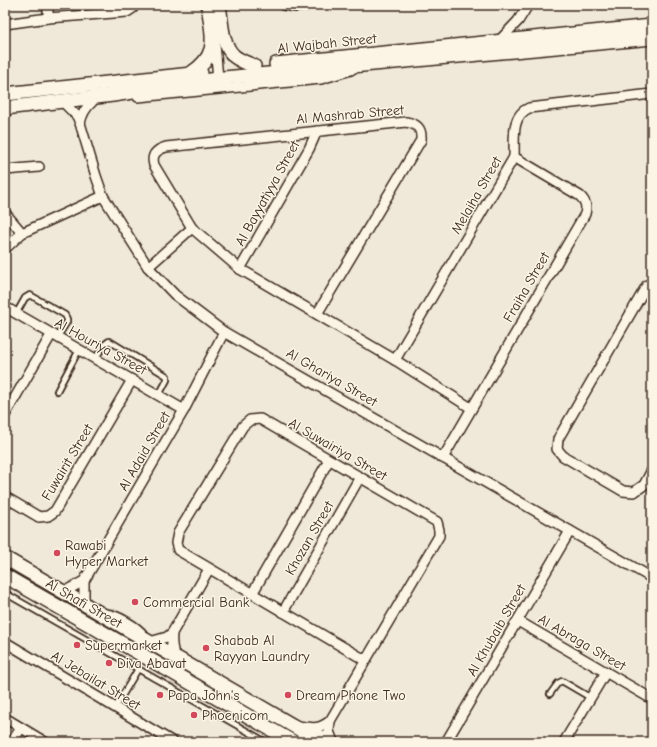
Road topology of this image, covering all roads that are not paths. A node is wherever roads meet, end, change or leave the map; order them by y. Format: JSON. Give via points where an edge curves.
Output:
{"nodes":[{"id":1,"x":48,"y":5,"type":"edge"},
{"id":2,"x":135,"y":5,"type":"edge"},
{"id":3,"x":208,"y":5,"type":"edge"},
{"id":4,"x":211,"y":5,"type":"edge"},
{"id":5,"x":216,"y":5,"type":"edge"},
{"id":6,"x":219,"y":5,"type":"edge"},
{"id":7,"x":283,"y":5,"type":"edge"},
{"id":8,"x":309,"y":5,"type":"edge"},
{"id":9,"x":528,"y":5,"type":"edge"},
{"id":10,"x":48,"y":18,"type":"junction"},
{"id":11,"x":5,"y":24,"type":"edge"},
{"id":12,"x":652,"y":26,"type":"edge"},
{"id":13,"x":652,"y":38,"type":"edge"},
{"id":14,"x":498,"y":42,"type":"junction"},
{"id":15,"x":369,"y":65,"type":"junction"},
{"id":16,"x":254,"y":66,"type":"junction"},
{"id":17,"x":189,"y":74,"type":"junction"},
{"id":18,"x":221,"y":75,"type":"junction"},
{"id":19,"x":8,"y":92,"type":"edge"},
{"id":20,"x":652,"y":94,"type":"edge"},
{"id":21,"x":92,"y":102,"type":"junction"},
{"id":22,"x":66,"y":105,"type":"junction"},
{"id":23,"x":5,"y":109,"type":"edge"},
{"id":24,"x":80,"y":123,"type":"junction"},
{"id":25,"x":317,"y":131,"type":"junction"},
{"id":26,"x":514,"y":157,"type":"junction"},
{"id":27,"x":39,"y":167,"type":"dead end"},
{"id":28,"x":5,"y":170,"type":"edge"},
{"id":29,"x":103,"y":196,"type":"junction"},
{"id":30,"x":5,"y":213,"type":"edge"},
{"id":31,"x":192,"y":228,"type":"junction"},
{"id":32,"x":22,"y":233,"type":"junction"},
{"id":33,"x":5,"y":249,"type":"edge"},
{"id":34,"x":148,"y":267,"type":"junction"},
{"id":35,"x":240,"y":269,"type":"junction"},
{"id":36,"x":652,"y":283,"type":"edge"},
{"id":37,"x":5,"y":307,"type":"edge"},
{"id":38,"x":16,"y":314,"type":"junction"},
{"id":39,"x":317,"y":314,"type":"junction"},
{"id":40,"x":224,"y":332,"type":"junction"},
{"id":41,"x":54,"y":336,"type":"junction"},
{"id":42,"x":79,"y":350,"type":"junction"},
{"id":43,"x":95,"y":359,"type":"junction"},
{"id":44,"x":395,"y":360,"type":"junction"},
{"id":45,"x":132,"y":380,"type":"junction"},
{"id":46,"x":57,"y":391,"type":"dead end"},
{"id":47,"x":159,"y":395,"type":"junction"},
{"id":48,"x":471,"y":408,"type":"junction"},
{"id":49,"x":184,"y":410,"type":"junction"},
{"id":50,"x":5,"y":415,"type":"edge"},
{"id":51,"x":443,"y":458,"type":"junction"},
{"id":52,"x":329,"y":460,"type":"junction"},
{"id":53,"x":652,"y":470,"type":"edge"},
{"id":54,"x":360,"y":477,"type":"junction"},
{"id":55,"x":5,"y":497,"type":"edge"},
{"id":56,"x":570,"y":531,"type":"junction"},
{"id":57,"x":6,"y":557,"type":"edge"},
{"id":58,"x":209,"y":569,"type":"junction"},
{"id":59,"x":5,"y":576,"type":"edge"},
{"id":60,"x":652,"y":578,"type":"edge"},
{"id":61,"x":84,"y":581,"type":"junction"},
{"id":62,"x":61,"y":591,"type":"junction"},
{"id":63,"x":5,"y":593,"type":"edge"},
{"id":64,"x":252,"y":594,"type":"junction"},
{"id":65,"x":87,"y":606,"type":"junction"},
{"id":66,"x":283,"y":612,"type":"junction"},
{"id":67,"x":518,"y":620,"type":"junction"},
{"id":68,"x":172,"y":633,"type":"junction"},
{"id":69,"x":148,"y":641,"type":"junction"},
{"id":70,"x":5,"y":642,"type":"edge"},
{"id":71,"x":175,"y":657,"type":"junction"},
{"id":72,"x":365,"y":660,"type":"junction"},
{"id":73,"x":138,"y":669,"type":"junction"},
{"id":74,"x":166,"y":669,"type":"junction"},
{"id":75,"x":606,"y":672,"type":"junction"},
{"id":76,"x":159,"y":681,"type":"junction"},
{"id":77,"x":550,"y":694,"type":"dead end"},
{"id":78,"x":591,"y":698,"type":"junction"},
{"id":79,"x":652,"y":699,"type":"edge"},
{"id":80,"x":115,"y":708,"type":"junction"},
{"id":81,"x":5,"y":718,"type":"edge"},
{"id":82,"x":330,"y":721,"type":"junction"},
{"id":83,"x":293,"y":726,"type":"junction"},
{"id":84,"x":21,"y":728,"type":"junction"},
{"id":85,"x":313,"y":728,"type":"junction"},
{"id":86,"x":170,"y":741,"type":"edge"},
{"id":87,"x":331,"y":741,"type":"edge"},
{"id":88,"x":12,"y":742,"type":"edge"},
{"id":89,"x":45,"y":742,"type":"edge"},
{"id":90,"x":266,"y":742,"type":"edge"},
{"id":91,"x":294,"y":742,"type":"edge"},
{"id":92,"x":446,"y":742,"type":"edge"},
{"id":93,"x":564,"y":742,"type":"edge"}],
"edges":[{"from":1,"to":10,"type":"street"},
{"from":2,"to":10,"type":"street","via":[[127,12]]},
{"from":3,"to":17,"type":"street","via":[[212,48],[206,61]]},
{"from":4,"to":18,"type":"street"},
{"from":5,"to":18,"type":"street"},
{"from":6,"to":16,"type":"street","via":[[227,46],[239,60]]},
{"from":7,"to":8,"type":"street"},
{"from":9,"to":14,"type":"street","via":[[518,21]]},
{"from":10,"to":11,"type":"street"},
{"from":12,"to":14,"type":"street","name":"Al Wajbah Street"},
{"from":13,"to":15,"type":"street","name":"Al Wajbah Street"},
{"from":14,"to":16,"type":"street","name":"Al Wajbah Street"},
{"from":15,"to":18,"type":"street","name":"Al Wajbah Street"},
{"from":15,"to":21,"type":"street","name":"Al Wajbah Street","via":[[321,79]]},
{"from":16,"to":18,"type":"street","name":"Al Wajbah Street"},
{"from":17,"to":18,"type":"street","name":"Al Wajbah Street"},
{"from":17,"to":19,"type":"street","name":"Al Wajbah Street"},
{"from":18,"to":23,"type":"street","name":"Al Wajbah Street","via":[[113,95]]},
{"from":20,"to":26,"type":"street","name":"Melaiha Street","via":[[529,108],[515,122]]},
{"from":21,"to":22,"type":"street","name":"Al Wajbah Street"},
{"from":21,"to":24,"type":"street","via":[[84,111]]},
{"from":22,"to":23,"type":"street","name":"Al Wajbah Street"},
{"from":22,"to":24,"type":"street","name":"Al Ghariya Street"},
{"from":24,"to":29,"type":"street","name":"Al Ghariya Street"},
{"from":25,"to":31,"type":"street","name":"Al Mashrab Street","via":[[166,147],[154,152],[154,165]]},
{"from":25,"to":35,"type":"street","name":"Al Bayyatiyya Street"},
{"from":25,"to":39,"type":"street","name":"Al Mashrab Street","via":[[406,122],[419,127],[421,133],[421,140]]},
{"from":26,"to":44,"type":"street","name":"Melaiha Street"},
{"from":26,"to":48,"type":"street","name":"Fraiha Street","via":[[580,196],[586,209]]},
{"from":27,"to":28,"type":"street"},
{"from":29,"to":32,"type":"street"},
{"from":29,"to":34,"type":"street","name":"Al Ghariya Street"},
{"from":30,"to":32,"type":"street"},
{"from":31,"to":34,"type":"street"},
{"from":31,"to":35,"type":"street","name":"Al Mashrab Street"},
{"from":32,"to":33,"type":"street"},
{"from":34,"to":40,"type":"street","name":"Al Ghariya Street","via":[[175,295]]},
{"from":35,"to":39,"type":"street","name":"Al Mashrab Street"},
{"from":36,"to":53,"type":"street","via":[[648,285],[558,439],[558,449],[563,456],[623,491],[634,492],[644,485]]},
{"from":37,"to":38,"type":"street","name":"Al Houriya Street"},
{"from":38,"to":41,"type":"street","name":"Al Houriya Street"},
{"from":38,"to":41,"type":"lane","via":[[25,298],[30,295],[65,315],[67,319]]},
{"from":39,"to":44,"type":"street","name":"Al Mashrab Street"},
{"from":40,"to":49,"type":"street","name":"Al Adaid Street"},
{"from":40,"to":51,"type":"street","name":"Al Ghariya Street"},
{"from":41,"to":42,"type":"street","name":"Al Houriya Street"},
{"from":41,"to":50,"type":"street"},
{"from":42,"to":43,"type":"street","name":"Al Houriya Street"},
{"from":42,"to":46,"type":"lane"},
{"from":43,"to":45,"type":"street","name":"Al Houriya Street"},
{"from":43,"to":47,"type":"lane","via":[[105,344],[111,342],[168,376]]},
{"from":44,"to":48,"type":"street","name":"Al Mashrab Street"},
{"from":45,"to":47,"type":"street","name":"Al Houriya Street"},
{"from":45,"to":55,"type":"street","name":"Fuwairit Street","via":[[55,511],[48,516],[39,517]]},
{"from":47,"to":49,"type":"street","name":"Al Houriya Street"},
{"from":48,"to":51,"type":"street","name":"Fraiha Street"},
{"from":49,"to":61,"type":"street","name":"Al Adaid Street"},
{"from":51,"to":56,"type":"street","name":"Al Ghariya Street"},
{"from":52,"to":54,"type":"street","name":"Al Suwairiya Street"},
{"from":52,"to":58,"type":"street","name":"Al Suwairiya Street","via":[[260,419],[250,420],[243,426],[178,533],[178,550]]},
{"from":52,"to":64,"type":"street","name":"Khozan Street"},
{"from":54,"to":66,"type":"street","name":"Khozan Street"},
{"from":54,"to":72,"type":"street","name":"Al Suwairiya Street","via":[[436,522],[439,530],[439,536]]},
{"from":56,"to":60,"type":"street","name":"Al Ghariya Street"},
{"from":56,"to":67,"type":"street","name":"Al Khubaib Street"},
{"from":57,"to":62,"type":"street","name":"Al Shafi Street"},
{"from":58,"to":64,"type":"street","name":"Al Suwairiya Street"},
{"from":58,"to":68,"type":"street"},
{"from":59,"to":74,"type":"street","name":"Al Shafi Street"},
{"from":61,"to":62,"type":"street","via":[[69,590]]},
{"from":61,"to":65,"type":"street","via":[[84,598]]},
{"from":62,"to":65,"type":"street","name":"Al Shafi Street"},
{"from":63,"to":73,"type":"lane"},
{"from":64,"to":66,"type":"street","name":"Al Suwairiya Street"},
{"from":65,"to":69,"type":"street","name":"Al Shafi Street"},
{"from":66,"to":72,"type":"street","name":"Al Suwairiya Street"},
{"from":67,"to":75,"type":"street","name":"Al Abraga Street"},
{"from":67,"to":92,"type":"street","name":"Al Khubaib Street"},
{"from":68,"to":69,"type":"street","via":[[162,639]]},
{"from":68,"to":71,"type":"street","via":[[172,650]]},
{"from":69,"to":71,"type":"street","name":"Al Shafi Street"},
{"from":70,"to":80,"type":"street","name":"Al Jebailat Street"},
{"from":71,"to":83,"type":"street","name":"Al Shafi Street"},
{"from":72,"to":82,"type":"street","name":"Al Suwairiya Street"},
{"from":73,"to":76,"type":"lane"},
{"from":73,"to":80,"type":"lane"},
{"from":74,"to":76,"type":"lane"},
{"from":74,"to":91,"type":"street","name":"Al Shafi Street"},
{"from":75,"to":78,"type":"street"},
{"from":75,"to":79,"type":"street","name":"Al Abraga Street"},
{"from":76,"to":90,"type":"lane"},
{"from":77,"to":78,"type":"lane","via":[[562,681]]},
{"from":78,"to":93,"type":"street"},
{"from":80,"to":86,"type":"street","name":"Al Jebailat Street"},
{"from":81,"to":84,"type":"street"},
{"from":82,"to":85,"type":"street","via":[[324,726]]},
{"from":82,"to":87,"type":"street"},
{"from":83,"to":85,"type":"street"},
{"from":83,"to":87,"type":"street","name":"Al Shafi Street"},
{"from":84,"to":88,"type":"street"},
{"from":84,"to":89,"type":"street"},
{"from":85,"to":87,"type":"lane"}]}
